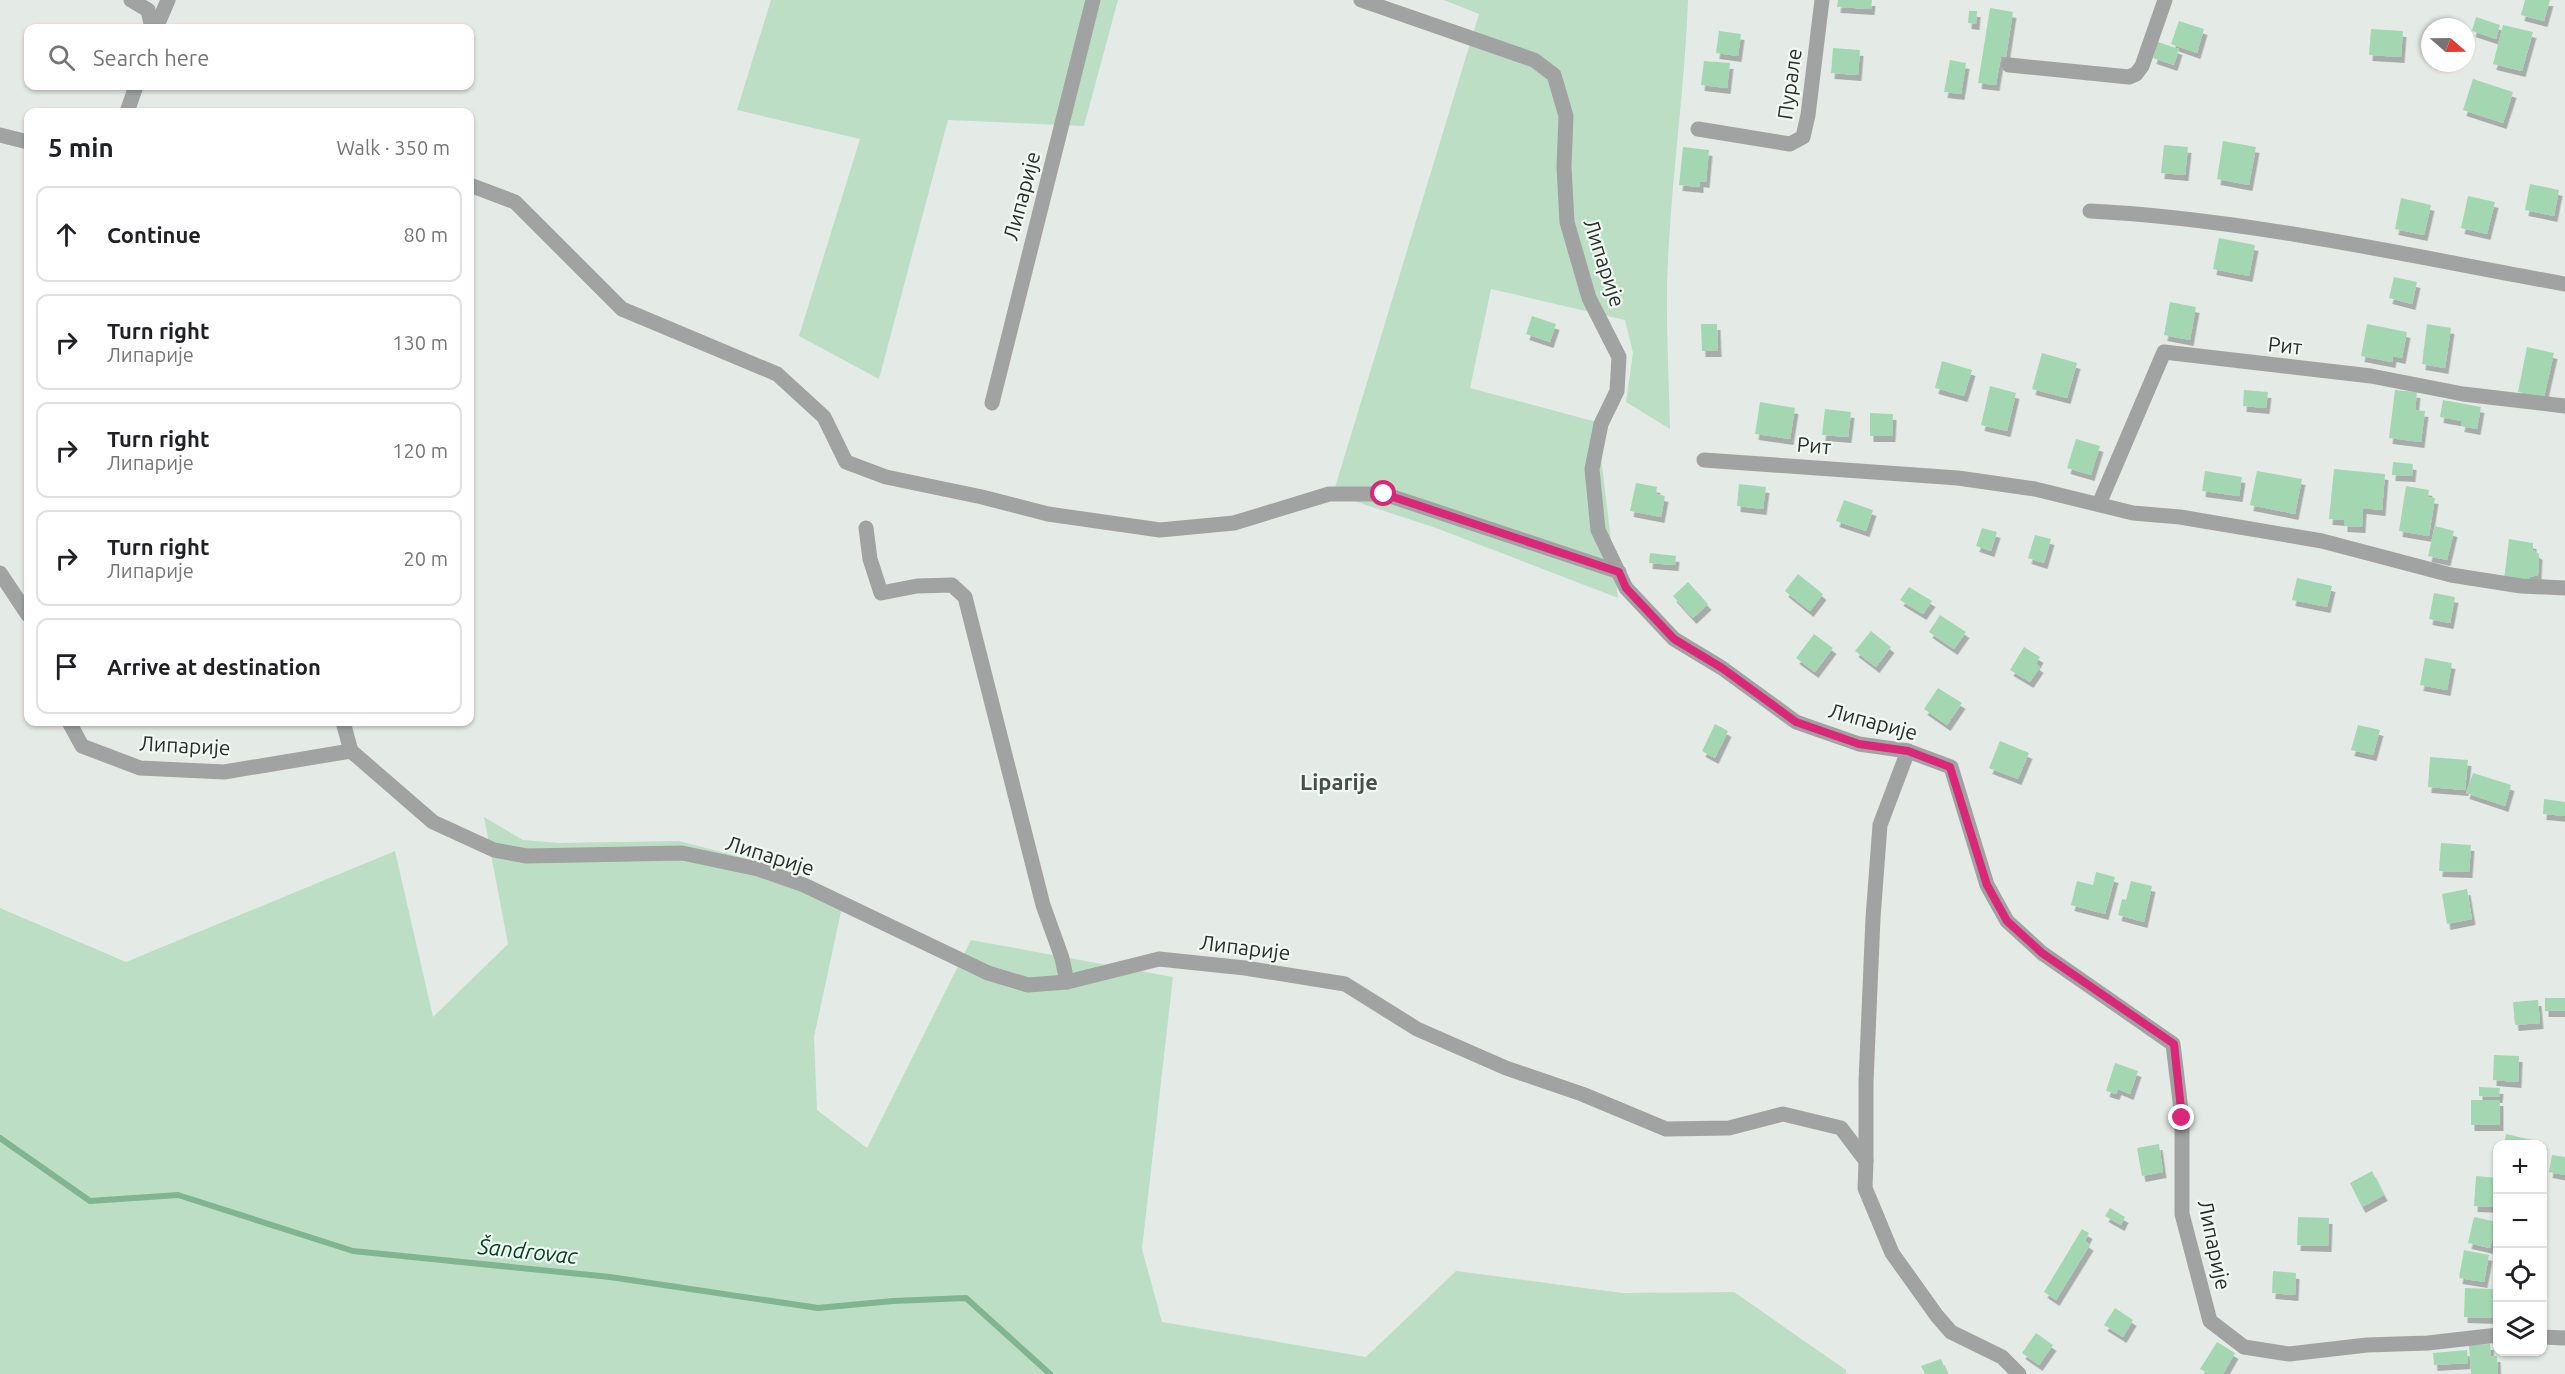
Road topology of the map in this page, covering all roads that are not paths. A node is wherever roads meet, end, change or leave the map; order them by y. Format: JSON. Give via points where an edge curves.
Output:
{"nodes":[{"id":1,"x":131,"y":0,"type":"edge"},
{"id":2,"x":168,"y":0,"type":"edge"},
{"id":3,"x":1093,"y":0,"type":"edge"},
{"id":4,"x":1361,"y":0,"type":"edge"},
{"id":5,"x":1822,"y":0,"type":"edge"},
{"id":6,"x":2165,"y":0,"type":"edge"},
{"id":7,"x":153,"y":24,"type":"edge"},
{"id":8,"x":156,"y":24,"type":"edge"},
{"id":9,"x":2009,"y":65,"type":"dead end"},
{"id":10,"x":135,"y":90,"type":"edge"},
{"id":11,"x":128,"y":108,"type":"edge"},
{"id":12,"x":1698,"y":129,"type":"dead end"},
{"id":13,"x":0,"y":135,"type":"edge"},
{"id":14,"x":24,"y":141,"type":"edge"},
{"id":15,"x":474,"y":187,"type":"edge"},
{"id":16,"x":2090,"y":211,"type":"dead end"},
{"id":17,"x":2565,"y":284,"type":"edge"},
{"id":18,"x":992,"y":403,"type":"dead end"},
{"id":19,"x":2565,"y":406,"type":"edge"},
{"id":20,"x":1704,"y":460,"type":"dead end"},
{"id":21,"x":2099,"y":504,"type":"junction"},
{"id":22,"x":866,"y":528,"type":"dead end"},
{"id":23,"x":1619,"y":572,"type":"junction"},
{"id":24,"x":0,"y":573,"type":"edge"},
{"id":25,"x":2565,"y":588,"type":"edge"},
{"id":26,"x":24,"y":609,"type":"edge"},
{"id":27,"x":71,"y":726,"type":"edge"},
{"id":28,"x":344,"y":726,"type":"edge"},
{"id":29,"x":351,"y":751,"type":"junction"},
{"id":30,"x":1908,"y":751,"type":"junction"},
{"id":31,"x":1067,"y":982,"type":"junction"},
{"id":32,"x":1866,"y":1161,"type":"junction"},
{"id":33,"x":2493,"y":1336,"type":"edge"},
{"id":34,"x":2547,"y":1337,"type":"edge"},
{"id":35,"x":2565,"y":1338,"type":"edge"},
{"id":36,"x":2019,"y":1374,"type":"edge"}],
"edges":[{"from":1,"to":7,"type":"street","via":[[148,10]]},
{"from":2,"to":8,"type":"street"},
{"from":3,"to":18,"type":"street","name":"Липарије"},
{"from":4,"to":23,"type":"street","name":"Липарије","via":[[1534,60],[1554,75],[1566,116],[1567,222],[1589,298],[1619,357],[1617,391],[1601,424],[1592,469],[1598,530]]},
{"from":5,"to":12,"type":"street","name":"Пурале","via":[[1803,137],[1790,144]]},
{"from":6,"to":9,"type":"street","via":[[2142,66],[2129,77]]},
{"from":10,"to":11,"type":"street"},
{"from":13,"to":14,"type":"street"},
{"from":15,"to":23,"type":"street","via":[[515,202],[622,309],[777,374],[824,417],[846,462],[886,477],[1048,513],[1160,530],[1234,523],[1329,494],[1384,494]]},
{"from":16,"to":17,"type":"street","via":[[2171,216]]},
{"from":19,"to":21,"type":"street","name":"Рит","via":[[2463,394],[2371,376],[2164,352]]},
{"from":20,"to":21,"type":"street","name":"Рит","via":[[1958,478],[2036,489]]},
{"from":21,"to":25,"type":"street","name":"Рит","via":[[2133,513],[2322,541],[2451,575]]},
{"from":22,"to":31,"type":"street","via":[[870,559],[881,593],[952,585],[965,597],[1043,905]]},
{"from":23,"to":30,"type":"street","name":"Липарије","via":[[1626,588],[1674,639],[1722,668],[1796,722],[1859,744]]},
{"from":24,"to":26,"type":"street"},
{"from":27,"to":29,"type":"street","name":"Липарије","via":[[82,746],[140,768],[224,772]]},
{"from":28,"to":29,"type":"street"},
{"from":29,"to":31,"type":"street","name":"Липарије","via":[[433,822],[494,850],[527,856],[682,853],[759,869],[804,885],[988,973],[1028,985]]},
{"from":30,"to":32,"type":"street","via":[[1880,825],[1866,1082]]},
{"from":30,"to":33,"type":"street","name":"Липарије","via":[[1950,767],[1987,885],[2007,921],[2042,953],[2174,1044],[2182,1118],[2182,1214],[2210,1322],[2244,1347],[2289,1354]]},
{"from":31,"to":32,"type":"street","name":"Липарије","via":[[1159,959],[1345,984],[1418,1029],[1506,1068],[1666,1129],[1729,1128],[1783,1114],[1841,1128]]},
{"from":32,"to":36,"type":"street","via":[[1865,1188],[1892,1253],[1930,1307],[1951,1332],[2002,1357]]},
{"from":34,"to":35,"type":"street"}]}
